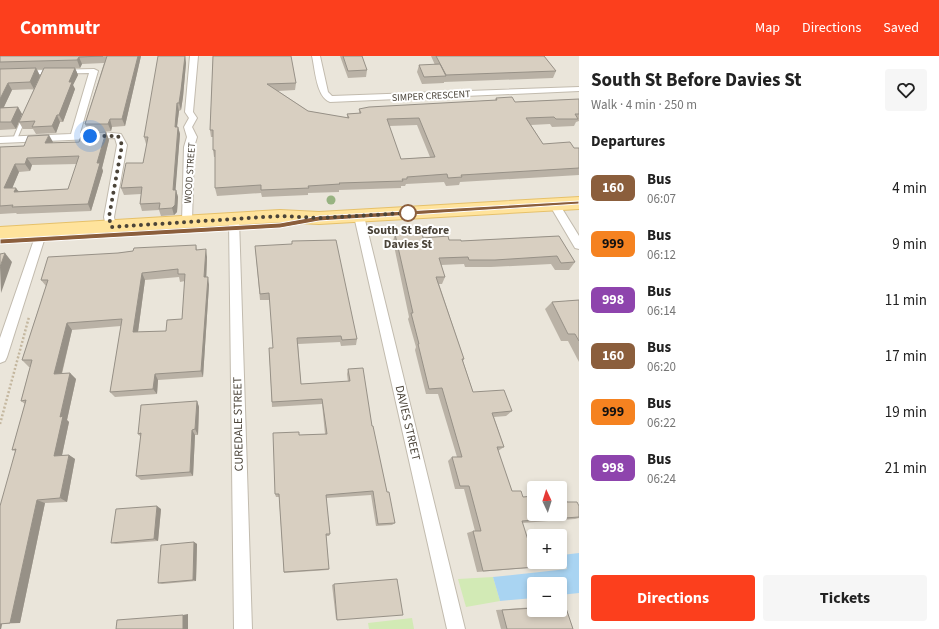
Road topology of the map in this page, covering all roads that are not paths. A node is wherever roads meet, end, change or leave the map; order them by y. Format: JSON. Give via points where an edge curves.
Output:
{"nodes":[{"id":1,"x":194,"y":56,"type":"edge"},
{"id":2,"x":316,"y":56,"type":"edge"},
{"id":3,"x":0,"y":73,"type":"edge"},
{"id":4,"x":579,"y":89,"type":"edge"},
{"id":5,"x":27,"y":111,"type":"edge"},
{"id":6,"x":75,"y":136,"type":"junction"},
{"id":7,"x":14,"y":139,"type":"junction"},
{"id":8,"x":0,"y":140,"type":"edge"},
{"id":9,"x":579,"y":203,"type":"edge"},
{"id":10,"x":554,"y":204,"type":"junction"},
{"id":11,"x":359,"y":216,"type":"junction"},
{"id":12,"x":187,"y":222,"type":"junction"},
{"id":13,"x":234,"y":223,"type":"junction"},
{"id":14,"x":111,"y":227,"type":"junction"},
{"id":15,"x":0,"y":233,"type":"edge"},
{"id":16,"x":41,"y":235,"type":"junction"},
{"id":17,"x":0,"y":242,"type":"edge"},
{"id":18,"x":579,"y":245,"type":"edge"},
{"id":19,"x":0,"y":357,"type":"edge"},
{"id":20,"x":243,"y":629,"type":"edge"},
{"id":21,"x":456,"y":629,"type":"edge"}],
"edges":[{"from":1,"to":12,"type":"street","name":"WOOD STREET","via":[[189,112],[193,118],[188,127],[192,137]]},
{"from":2,"to":4,"type":"street","name":"SIMPER CRESCENT","via":[[324,92],[330,99]]},
{"from":3,"to":6,"type":"street","via":[[44,73],[87,69],[94,71]]},
{"from":5,"to":7,"type":"lane"},
{"from":6,"to":7,"type":"street"},
{"from":6,"to":14,"type":"street","via":[[118,136],[122,145],[109,217]]},
{"from":7,"to":8,"type":"street"},
{"from":9,"to":10,"type":"main road"},
{"from":10,"to":11,"type":"main road"},
{"from":10,"to":18,"type":"street"},
{"from":11,"to":13,"type":"main road","via":[[319,218],[280,226]]},
{"from":11,"to":21,"type":"street","name":"DAVIES STREET"},
{"from":12,"to":13,"type":"main road"},
{"from":12,"to":14,"type":"main road"},
{"from":13,"to":16,"type":"main road"},
{"from":13,"to":20,"type":"street","name":"CUREDALE STREET"},
{"from":14,"to":16,"type":"main road"},
{"from":15,"to":16,"type":"main road"},
{"from":16,"to":17,"type":"main road"},
{"from":16,"to":19,"type":"street"}]}
